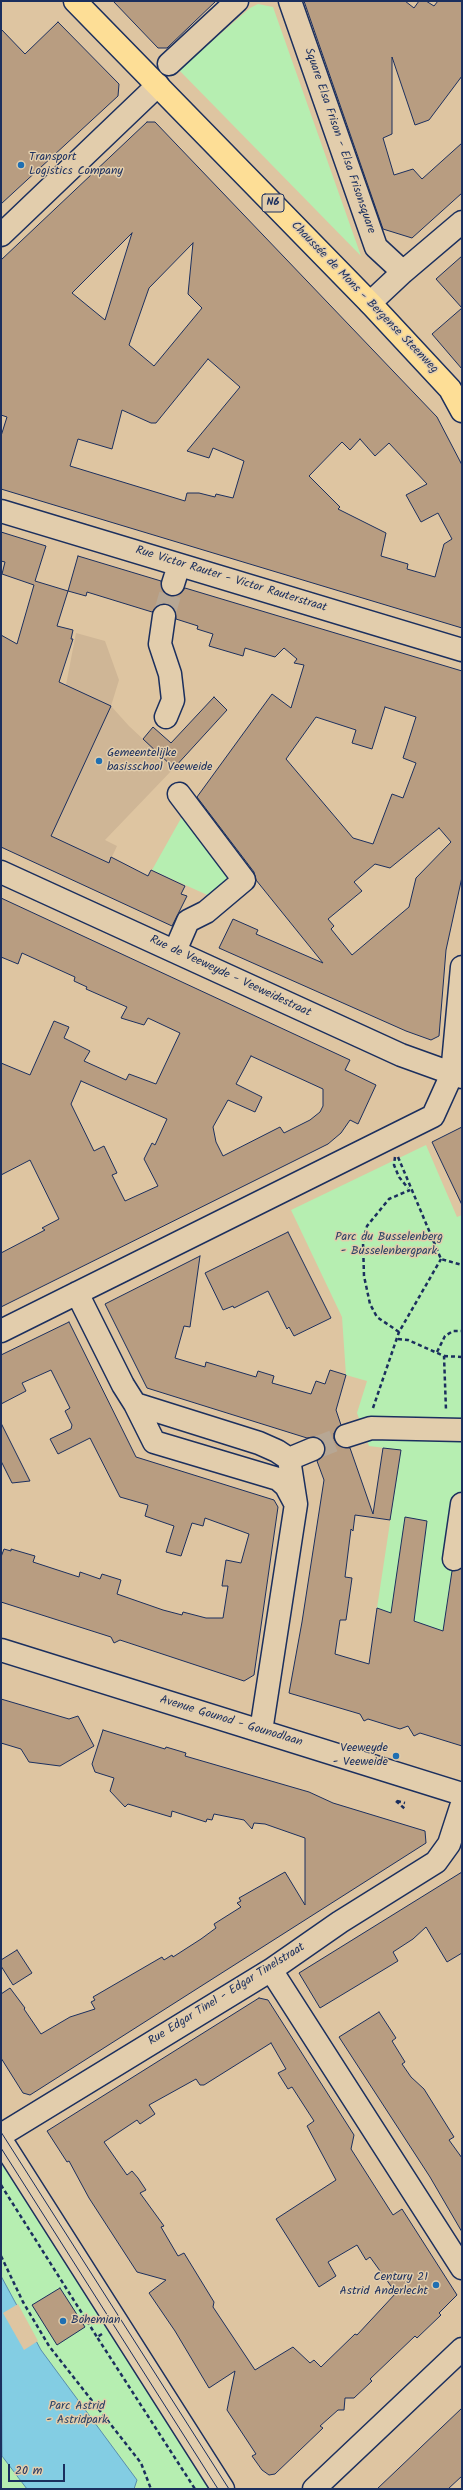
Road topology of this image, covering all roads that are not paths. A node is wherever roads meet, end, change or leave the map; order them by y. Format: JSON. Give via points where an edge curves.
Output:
{"nodes":[{"id":1,"x":75,"y":1,"type":"edge"},
{"id":2,"x":237,"y":1,"type":"edge"},
{"id":3,"x":290,"y":1,"type":"edge"},
{"id":4,"x":169,"y":64,"type":"dead end"},
{"id":5,"x":158,"y":85,"type":"junction"},
{"id":6,"x":462,"y":222,"type":"edge"},
{"id":7,"x":1,"y":236,"type":"edge"},
{"id":8,"x":403,"y":272,"type":"junction"},
{"id":9,"x":370,"y":303,"type":"junction"},
{"id":10,"x":462,"y":411,"type":"edge"},
{"id":11,"x":1,"y":511,"type":"edge"},
{"id":12,"x":164,"y":616,"type":"tunnel mouth"},
{"id":13,"x":462,"y":650,"type":"edge"},
{"id":14,"x":166,"y":717,"type":"dead end"},
{"id":15,"x":179,"y":794,"type":"dead end"},
{"id":16,"x":1,"y":872,"type":"edge"},
{"id":17,"x":175,"y":951,"type":"junction"},
{"id":18,"x":462,"y":967,"type":"edge"},
{"id":19,"x":457,"y":1075,"type":"edge"},
{"id":20,"x":77,"y":1293,"type":"junction"},
{"id":21,"x":1,"y":1331,"type":"edge"},
{"id":22,"x":135,"y":1404,"type":"junction"},
{"id":23,"x":454,"y":1430,"type":"edge"},
{"id":24,"x":346,"y":1436,"type":"tunnel mouth"},
{"id":25,"x":313,"y":1449,"type":"tunnel mouth"},
{"id":26,"x":289,"y":1459,"type":"junction"},
{"id":27,"x":296,"y":1504,"type":"junction"},
{"id":28,"x":462,"y":1504,"type":"edge"},
{"id":29,"x":454,"y":1559,"type":"dead end"},
{"id":30,"x":1,"y":1650,"type":"edge"},
{"id":31,"x":261,"y":1731,"type":"junction"},
{"id":32,"x":462,"y":1794,"type":"edge"},
{"id":33,"x":462,"y":1804,"type":"edge"},
{"id":34,"x":271,"y":1970,"type":"junction"},
{"id":35,"x":1,"y":2135,"type":"edge"},
{"id":36,"x":1,"y":2140,"type":"edge"},
{"id":37,"x":462,"y":2268,"type":"edge"},
{"id":38,"x":462,"y":2349,"type":"edge"},
{"id":39,"x":223,"y":2489,"type":"edge"},
{"id":40,"x":314,"y":2489,"type":"edge"}],
"edges":[{"from":1,"to":5,"type":"main road","name":"Chaussée de Mons - Bergense Steenweg","number":"N6"},
{"from":2,"to":4,"type":"street"},
{"from":3,"to":8,"type":"street","name":"Square Elsa Frison - Elsa Frisonsquare","via":[[376,247]]},
{"from":5,"to":7,"type":"street"},
{"from":5,"to":9,"type":"main road","name":"Chaussée de Mons - Bergense Steenweg","number":"N6"},
{"from":6,"to":8,"type":"street"},
{"from":8,"to":9,"type":"street"},
{"from":9,"to":10,"type":"main road","name":"Chaussée de Mons - Bergense Steenweg","number":"N6","via":[[450,388]]},
{"from":11,"to":13,"type":"street","name":"Rue Victor Rauter - Victor Rauterstraat","via":[[176,574]]},
{"from":12,"to":14,"type":"street","via":[[160,644],[170,674],[173,700]]},
{"from":15,"to":17,"type":"street","via":[[244,880],[206,912],[188,921]]},
{"from":16,"to":17,"type":"street","name":"Rue de Veeweyde - Veeweidestraat"},
{"from":17,"to":19,"type":"street","name":"Rue de Veeweyde - Veeweidestraat","via":[[401,1055]]},
{"from":18,"to":19,"type":"street"},
{"from":19,"to":20,"type":"street","via":[[433,1116]]},
{"from":20,"to":21,"type":"street"},
{"from":20,"to":22,"type":"street"},
{"from":22,"to":26,"type":"street","via":[[258,1442]]},
{"from":22,"to":27,"type":"street","via":[[154,1442],[278,1479],[286,1486]]},
{"from":23,"to":24,"type":"street","via":[[371,1428]]},
{"from":25,"to":26,"type":"street"},
{"from":26,"to":27,"type":"street"},
{"from":27,"to":31,"type":"street"},
{"from":28,"to":29,"type":"street"},
{"from":30,"to":31,"type":"street","name":"Avenue Gounod - Gounodlaan"},
{"from":31,"to":32,"type":"street","name":"Avenue Gounod - Gounodlaan"},
{"from":33,"to":34,"type":"street","name":"Rue Edgar Tinel - Edgar Tinelstraat","via":[[449,1844],[436,1862],[340,1922]]},
{"from":34,"to":35,"type":"street","name":"Rue Edgar Tinel - Edgar Tinelstraat"},
{"from":34,"to":37,"type":"street"},
{"from":36,"to":39,"type":"street"},
{"from":38,"to":40,"type":"street"}]}
